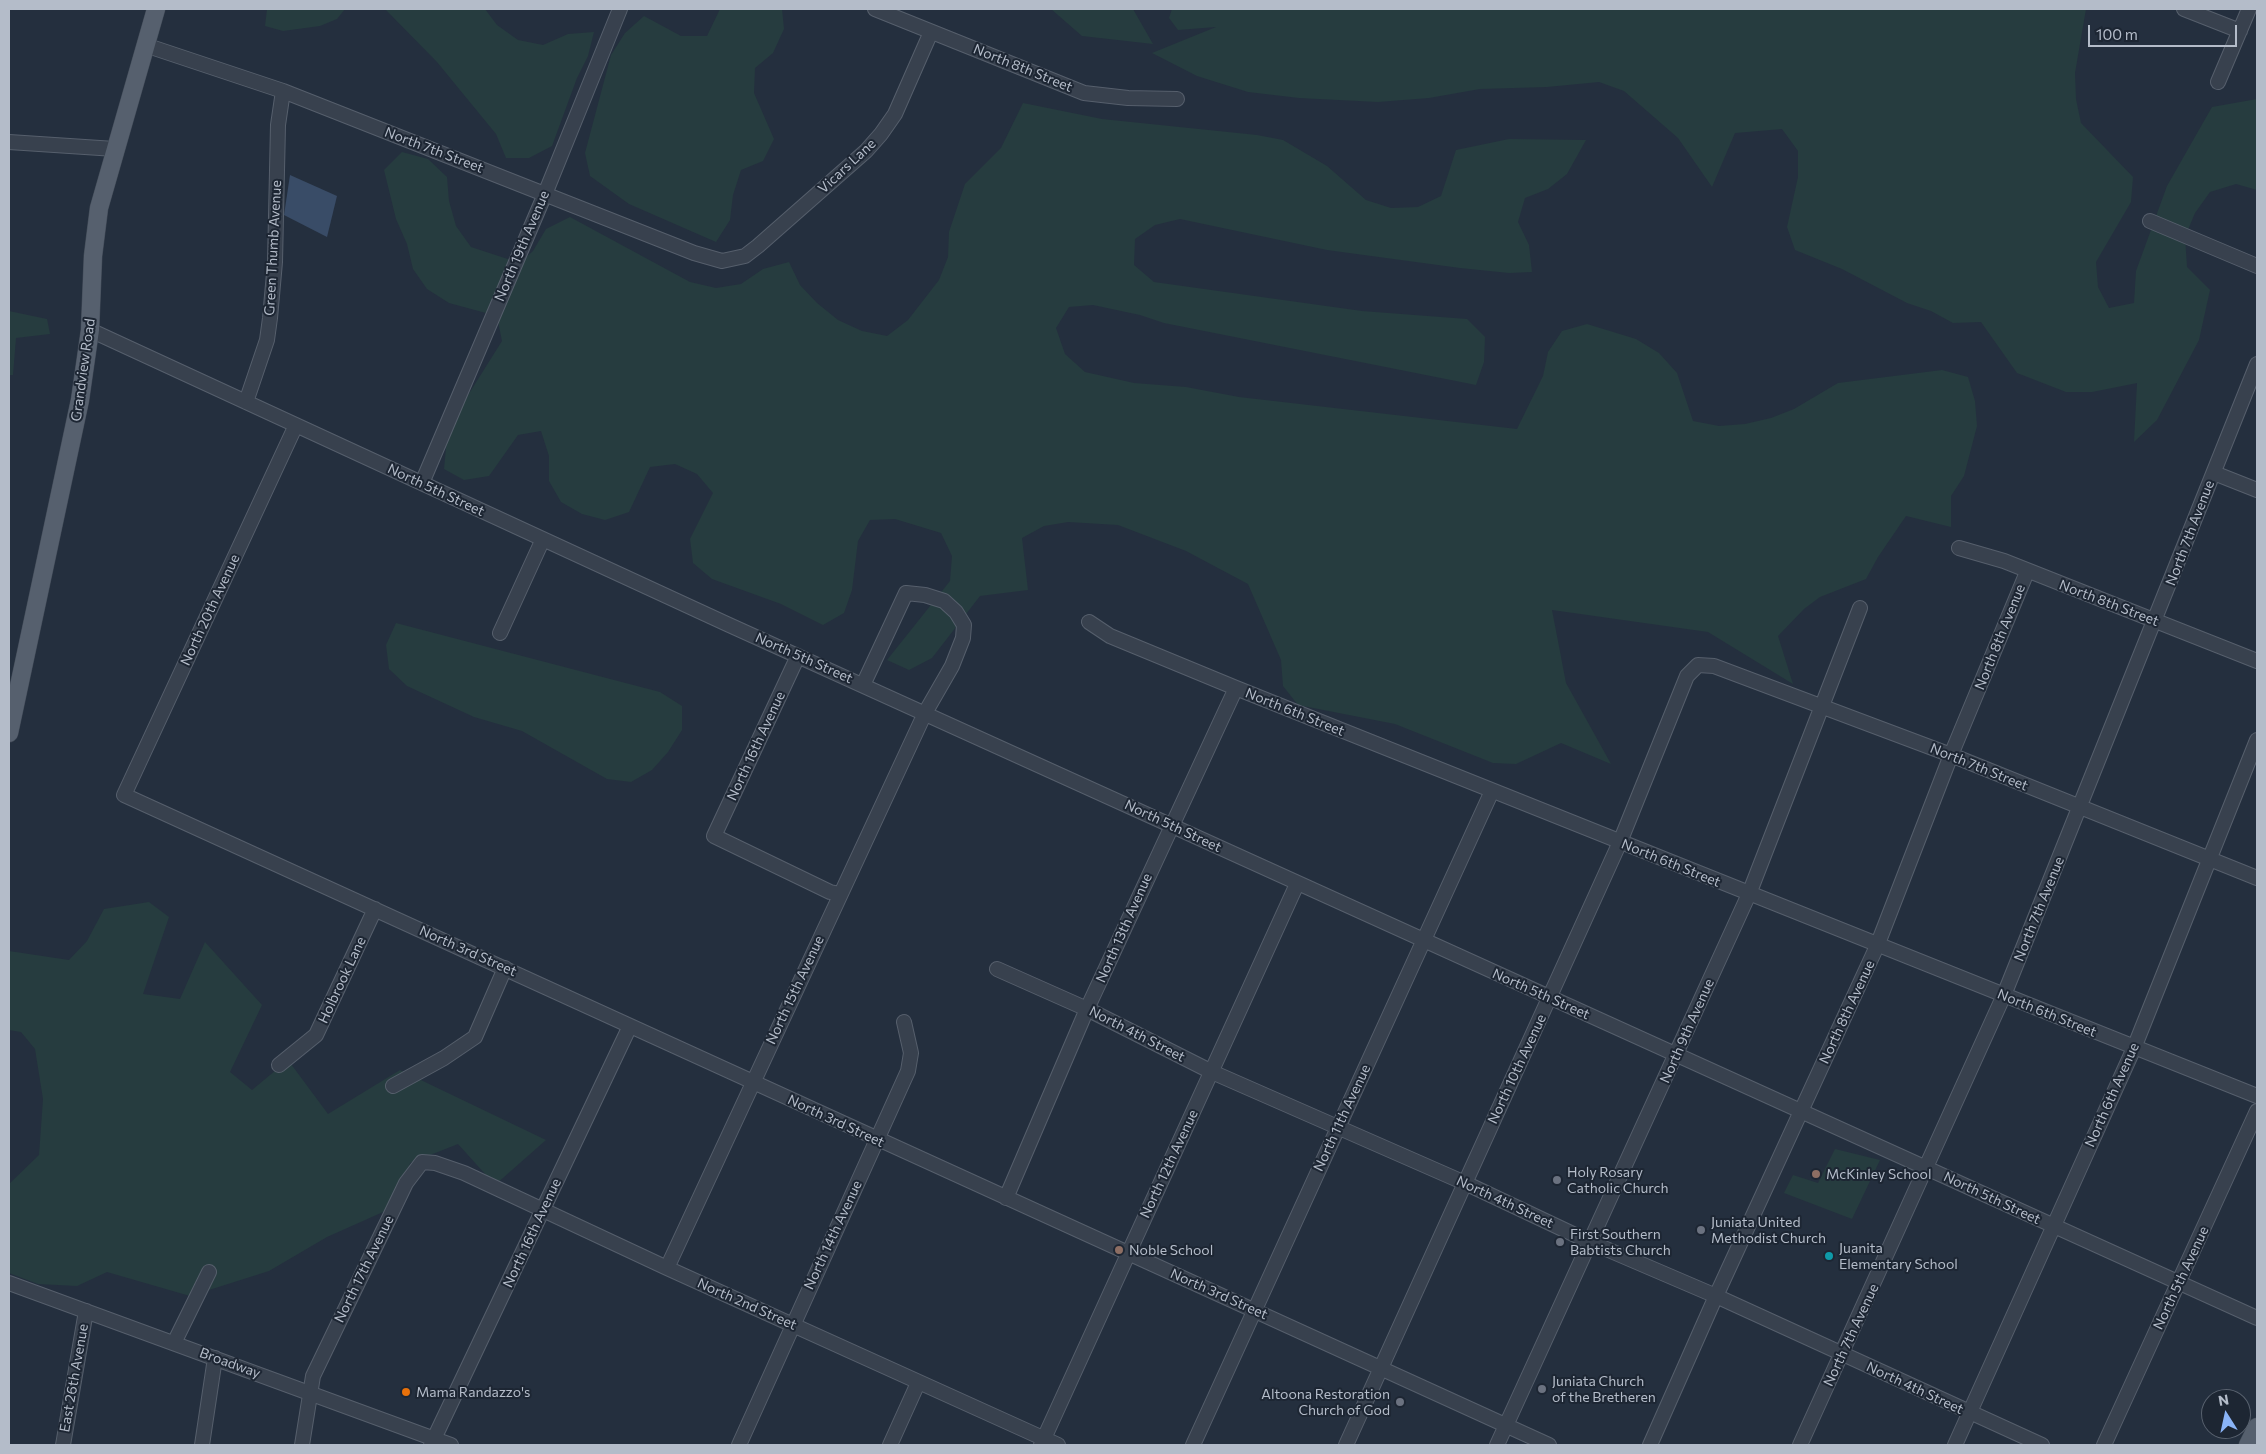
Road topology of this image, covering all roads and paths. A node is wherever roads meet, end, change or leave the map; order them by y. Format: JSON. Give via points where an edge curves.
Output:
{"nodes":[{"id":1,"x":156,"y":9,"type":"edge"},
{"id":2,"x":620,"y":9,"type":"edge"},
{"id":3,"x":875,"y":9,"type":"edge"},
{"id":4,"x":2184,"y":9,"type":"edge"},
{"id":5,"x":2249,"y":9,"type":"edge"},
{"id":6,"x":2240,"y":31,"type":"junction"},
{"id":7,"x":931,"y":32,"type":"junction"},
{"id":8,"x":145,"y":45,"type":"junction"},
{"id":9,"x":2218,"y":82,"type":"dead end"},
{"id":10,"x":283,"y":91,"type":"junction"},
{"id":11,"x":1177,"y":99,"type":"dead end"},
{"id":12,"x":9,"y":142,"type":"edge"},
{"id":13,"x":115,"y":149,"type":"junction"},
{"id":14,"x":545,"y":194,"type":"junction"},
{"id":15,"x":2150,"y":221,"type":"dead end"},
{"id":16,"x":722,"y":261,"type":"joint"},
{"id":17,"x":2257,"y":266,"type":"edge"},
{"id":18,"x":90,"y":330,"type":"junction"},
{"id":19,"x":2257,"y":364,"type":"edge"},
{"id":20,"x":246,"y":402,"type":"junction"},
{"id":21,"x":296,"y":425,"type":"junction"},
{"id":22,"x":2214,"y":473,"type":"junction"},
{"id":23,"x":422,"y":483,"type":"junction"},
{"id":24,"x":2257,"y":490,"type":"edge"},
{"id":25,"x":543,"y":539,"type":"junction"},
{"id":26,"x":1959,"y":548,"type":"dead end"},
{"id":27,"x":2027,"y":572,"type":"junction"},
{"id":28,"x":1860,"y":608,"type":"dead end"},
{"id":29,"x":2155,"y":621,"type":"junction"},
{"id":30,"x":1089,"y":622,"type":"dead end"},
{"id":31,"x":500,"y":633,"type":"dead end"},
{"id":32,"x":798,"y":656,"type":"junction"},
{"id":33,"x":2257,"y":661,"type":"edge"},
{"id":34,"x":1698,"y":664,"type":"joint"},
{"id":35,"x":863,"y":685,"type":"junction"},
{"id":36,"x":1236,"y":688,"type":"junction"},
{"id":37,"x":1823,"y":707,"type":"junction"},
{"id":38,"x":925,"y":713,"type":"junction"},
{"id":39,"x":9,"y":733,"type":"edge"},
{"id":40,"x":2257,"y":740,"type":"edge"},
{"id":41,"x":1951,"y":755,"type":"junction"},
{"id":42,"x":1492,"y":791,"type":"junction"},
{"id":43,"x":124,"y":795,"type":"joint"},
{"id":44,"x":2081,"y":808,"type":"junction"},
{"id":45,"x":1171,"y":825,"type":"junction"},
{"id":46,"x":1620,"y":842,"type":"junction"},
{"id":47,"x":2209,"y":859,"type":"junction"},
{"id":48,"x":2257,"y":878,"type":"edge"},
{"id":49,"x":1297,"y":884,"type":"junction"},
{"id":50,"x":840,"y":894,"type":"junction"},
{"id":51,"x":1749,"y":894,"type":"junction"},
{"id":52,"x":375,"y":910,"type":"junction"},
{"id":53,"x":1424,"y":941,"type":"junction"},
{"id":54,"x":1878,"y":946,"type":"junction"},
{"id":55,"x":505,"y":968,"type":"junction"},
{"id":56,"x":997,"y":969,"type":"dead end"},
{"id":57,"x":2004,"y":996,"type":"junction"},
{"id":58,"x":1550,"y":997,"type":"junction"},
{"id":59,"x":1087,"y":1009,"type":"junction"},
{"id":60,"x":904,"y":1022,"type":"dead end"},
{"id":61,"x":630,"y":1026,"type":"junction"},
{"id":62,"x":2134,"y":1048,"type":"junction"},
{"id":63,"x":1676,"y":1056,"type":"junction"},
{"id":64,"x":279,"y":1065,"type":"dead end"},
{"id":65,"x":1212,"y":1072,"type":"junction"},
{"id":66,"x":752,"y":1083,"type":"junction"},
{"id":67,"x":393,"y":1086,"type":"dead end"},
{"id":68,"x":2257,"y":1096,"type":"edge"},
{"id":69,"x":1802,"y":1111,"type":"junction"},
{"id":70,"x":2257,"y":1111,"type":"edge"},
{"id":71,"x":1338,"y":1126,"type":"junction"},
{"id":72,"x":877,"y":1140,"type":"junction"},
{"id":73,"x":436,"y":1163,"type":"joint"},
{"id":74,"x":1927,"y":1168,"type":"junction"},
{"id":75,"x":1465,"y":1183,"type":"junction"},
{"id":76,"x":1006,"y":1198,"type":"junction"},
{"id":77,"x":542,"y":1211,"type":"junction"},
{"id":78,"x":2053,"y":1226,"type":"junction"},
{"id":79,"x":1590,"y":1242,"type":"junction"},
{"id":80,"x":1128,"y":1253,"type":"junction"},
{"id":81,"x":667,"y":1268,"type":"junction"},
{"id":82,"x":209,"y":1272,"type":"dead end"},
{"id":83,"x":9,"y":1283,"type":"edge"},
{"id":84,"x":2179,"y":1283,"type":"junction"},
{"id":85,"x":1716,"y":1296,"type":"junction"},
{"id":86,"x":1255,"y":1310,"type":"junction"},
{"id":87,"x":86,"y":1311,"type":"junction"},
{"id":88,"x":2257,"y":1318,"type":"edge"},
{"id":89,"x":792,"y":1324,"type":"junction"},
{"id":90,"x":174,"y":1343,"type":"junction"},
{"id":91,"x":1842,"y":1354,"type":"junction"},
{"id":92,"x":216,"y":1358,"type":"junction"},
{"id":93,"x":1382,"y":1369,"type":"junction"},
{"id":94,"x":918,"y":1383,"type":"junction"},
{"id":95,"x":310,"y":1393,"type":"junction"},
{"id":96,"x":1970,"y":1412,"type":"junction"},
{"id":97,"x":1506,"y":1426,"type":"junction"},
{"id":98,"x":2257,"y":1427,"type":"edge"},
{"id":99,"x":432,"y":1442,"type":"edge"},
{"id":100,"x":1042,"y":1442,"type":"edge"},
{"id":101,"x":63,"y":1445,"type":"edge"},
{"id":102,"x":202,"y":1445,"type":"edge"},
{"id":103,"x":302,"y":1445,"type":"edge"},
{"id":104,"x":451,"y":1445,"type":"edge"},
{"id":105,"x":739,"y":1445,"type":"edge"},
{"id":106,"x":890,"y":1445,"type":"edge"},
{"id":107,"x":1058,"y":1445,"type":"edge"},
{"id":108,"x":1193,"y":1445,"type":"edge"},
{"id":109,"x":1346,"y":1445,"type":"edge"},
{"id":110,"x":1497,"y":1445,"type":"edge"},
{"id":111,"x":1549,"y":1445,"type":"edge"},
{"id":112,"x":1650,"y":1445,"type":"edge"},
{"id":113,"x":1800,"y":1445,"type":"edge"},
{"id":114,"x":1955,"y":1445,"type":"edge"},
{"id":115,"x":2042,"y":1445,"type":"edge"},
{"id":116,"x":2104,"y":1445,"type":"edge"},
{"id":117,"x":2248,"y":1445,"type":"edge"}],
"edges":[{"from":1,"to":8,"type":"main road","name":"Grandview Road"},
{"from":2,"to":14,"type":"street","name":"North 19th Avenue"},
{"from":3,"to":7,"type":"street","name":"North 8th Street"},
{"from":4,"to":6,"type":"street"},
{"from":5,"to":6,"type":"street"},
{"from":6,"to":9,"type":"street"},
{"from":7,"to":11,"type":"street","name":"North 8th Street","via":[[1084,93]]},
{"from":7,"to":16,"type":"street","name":"Vicars Lane","via":[[894,114],[876,140],[758,246],[745,256]]},
{"from":8,"to":10,"type":"street","name":"North 7th Street"},
{"from":8,"to":13,"type":"main road","name":"Grandview Road"},
{"from":10,"to":14,"type":"street","name":"North 7th Street"},
{"from":10,"to":20,"type":"street","name":"Green Thumb Avenue","via":[[278,125],[275,262],[270,318],[267,340]]},
{"from":12,"to":13,"type":"street"},
{"from":13,"to":18,"type":"main road","name":"Grandview Road","via":[[95,230]]},
{"from":14,"to":16,"type":"street","name":"North 7th Street","via":[[701,256]]},
{"from":14,"to":23,"type":"street","name":"North 19th Avenue"},
{"from":15,"to":17,"type":"street"},
{"from":18,"to":20,"type":"street","name":"North 5th Street"},
{"from":18,"to":39,"type":"main road","name":"Grandview Road","via":[[80,400]]},
{"from":19,"to":22,"type":"street","name":"North 7th Avenue"},
{"from":20,"to":21,"type":"street","name":"North 5th Street"},
{"from":21,"to":23,"type":"street","name":"North 5th Street"},
{"from":21,"to":43,"type":"street","name":"North 20th Avenue"},
{"from":22,"to":24,"type":"street"},
{"from":22,"to":29,"type":"street","name":"North 7th Avenue"},
{"from":23,"to":25,"type":"street","name":"North 5th Street"},
{"from":25,"to":31,"type":"street"},
{"from":25,"to":32,"type":"street","name":"North 5th Street"},
{"from":26,"to":27,"type":"street","name":"North 8th Street","via":[[2004,561]]},
{"from":27,"to":29,"type":"street","name":"North 8th Street"},
{"from":27,"to":41,"type":"street","name":"North 8th Avenue"},
{"from":28,"to":37,"type":"street","name":"North 9th Avenue"},
{"from":29,"to":33,"type":"street","name":"North 8th Street"},
{"from":29,"to":44,"type":"street","name":"North 7th Avenue"},
{"from":30,"to":36,"type":"street","name":"North 6th Street","via":[[1110,636]]},
{"from":32,"to":35,"type":"street","name":"North 5th Street"},
{"from":32,"to":50,"type":"street","name":"North 16th Avenue","via":[[714,836]]},
{"from":34,"to":37,"type":"street","name":"North 7th Street","via":[[1714,666]]},
{"from":34,"to":46,"type":"street","name":"North 10th Avenue","via":[[1687,676]]},
{"from":35,"to":38,"type":"street","name":"North 5th Street"},
{"from":35,"to":38,"type":"street","name":"North 15th Avenue","via":[[906,593],[926,594],[944,601],[964,625],[963,638],[952,666]]},
{"from":36,"to":42,"type":"street","name":"North 6th Street"},
{"from":36,"to":45,"type":"street","name":"North 13th Avenue"},
{"from":37,"to":41,"type":"street","name":"North 7th Street"},
{"from":37,"to":51,"type":"street","name":"North 9th Avenue"},
{"from":38,"to":45,"type":"street","name":"North 5th Street"},
{"from":38,"to":50,"type":"street","name":"North 15th Avenue"},
{"from":40,"to":47,"type":"street","name":"North 6th Avenue"},
{"from":41,"to":44,"type":"street","name":"North 7th Street"},
{"from":41,"to":54,"type":"street","name":"North 8th Avenue"},
{"from":42,"to":46,"type":"street","name":"North 6th Street"},
{"from":42,"to":53,"type":"street","name":"North 11th Avenue"},
{"from":43,"to":52,"type":"street","name":"North 3rd Street"},
{"from":44,"to":47,"type":"street","name":"North 7th Street"},
{"from":44,"to":57,"type":"street","name":"North 7th Avenue"},
{"from":45,"to":49,"type":"street","name":"North 5th Street"},
{"from":45,"to":59,"type":"street","name":"North 13th Avenue"},
{"from":46,"to":51,"type":"street","name":"North 6th Street"},
{"from":46,"to":58,"type":"street","name":"North 10th Avenue"},
{"from":47,"to":48,"type":"street","name":"North 7th Street"},
{"from":47,"to":62,"type":"street","name":"North 6th Avenue"},
{"from":49,"to":53,"type":"street","name":"North 5th Street"},
{"from":49,"to":65,"type":"street","name":"North 12th Avenue"},
{"from":50,"to":66,"type":"street","name":"North 15th Avenue"},
{"from":51,"to":54,"type":"street","name":"North 6th Street"},
{"from":51,"to":63,"type":"street","name":"North 9th Avenue"},
{"from":52,"to":55,"type":"street","name":"North 3rd Street"},
{"from":52,"to":64,"type":"street","name":"Holbrook Lane","via":[[316,1034]]},
{"from":53,"to":58,"type":"street","name":"North 5th Street"},
{"from":53,"to":71,"type":"street","name":"North 11th Avenue"},
{"from":54,"to":57,"type":"street","name":"North 6th Street"},
{"from":54,"to":69,"type":"street","name":"North 8th Avenue"},
{"from":55,"to":61,"type":"street","name":"North 3rd Street"},
{"from":55,"to":67,"type":"street","via":[[475,1037]]},
{"from":56,"to":59,"type":"street","name":"North 4th Street"},
{"from":57,"to":62,"type":"street","name":"North 6th Street"},
{"from":57,"to":74,"type":"street","name":"North 7th Avenue"},
{"from":58,"to":63,"type":"street","name":"North 5th Street"},
{"from":58,"to":75,"type":"street","name":"North 10th Avenue"},
{"from":59,"to":65,"type":"street","name":"North 4th Street"},
{"from":59,"to":76,"type":"street","name":"North 13th Avenue"},
{"from":60,"to":72,"type":"street","name":"North 14th Avenue","via":[[911,1053],[908,1070]]},
{"from":61,"to":66,"type":"street","name":"North 3rd Street"},
{"from":61,"to":77,"type":"street","name":"North 16th Avenue"},
{"from":62,"to":68,"type":"street","name":"North 6th Street"},
{"from":62,"to":78,"type":"street","name":"North 6th Avenue"},
{"from":63,"to":69,"type":"street","name":"North 5th Street"},
{"from":63,"to":79,"type":"street","name":"North 9th Avenue"},
{"from":65,"to":71,"type":"street","name":"North 4th Street"},
{"from":65,"to":80,"type":"street","name":"North 12th Avenue"},
{"from":66,"to":72,"type":"street","name":"North 3rd Street"},
{"from":66,"to":81,"type":"street","name":"North 15th Avenue"},
{"from":69,"to":74,"type":"street","name":"North 5th Street"},
{"from":69,"to":85,"type":"street","name":"North 8th Avenue"},
{"from":70,"to":84,"type":"street","name":"North 5th Avenue"},
{"from":71,"to":75,"type":"street","name":"North 4th Street"},
{"from":71,"to":86,"type":"street","name":"North 11th Avenue"},
{"from":72,"to":76,"type":"street","name":"North 3rd Street"},
{"from":72,"to":89,"type":"street","name":"North 14th Avenue"},
{"from":73,"to":77,"type":"street","name":"North 2nd Street"},
{"from":73,"to":95,"type":"street","name":"North 17th Avenue","via":[[422,1162],[406,1183],[313,1376]]},
{"from":74,"to":78,"type":"street","name":"North 5th Street"},
{"from":74,"to":91,"type":"street","name":"North 7th Avenue"},
{"from":75,"to":79,"type":"street","name":"North 4th Street"},
{"from":75,"to":93,"type":"street","name":"North 10th Avenue"},
{"from":76,"to":80,"type":"street","name":"North 3rd Street"},
{"from":77,"to":81,"type":"street","name":"North 2nd Street"},
{"from":77,"to":99,"type":"street","name":"North 16th Avenue"},
{"from":78,"to":84,"type":"street","name":"North 5th Street"},
{"from":78,"to":96,"type":"street","name":"North 6th Avenue"},
{"from":79,"to":85,"type":"street","name":"North 4th Street"},
{"from":79,"to":97,"type":"street","name":"North 9th Avenue"},
{"from":80,"to":86,"type":"street","name":"North 3rd Street"},
{"from":80,"to":100,"type":"street","name":"North 12th Avenue"},
{"from":81,"to":89,"type":"street","name":"North 2nd Street"},
{"from":82,"to":90,"type":"street"},
{"from":83,"to":87,"type":"street","name":"Broadway"},
{"from":84,"to":88,"type":"street","name":"North 5th Street"},
{"from":84,"to":116,"type":"street","name":"North 5th Avenue"},
{"from":85,"to":91,"type":"street","name":"North 4th Street"},
{"from":85,"to":112,"type":"street","name":"North 8th Avenue"},
{"from":86,"to":93,"type":"street","name":"North 3rd Street"},
{"from":86,"to":108,"type":"street","name":"North 11th Avenue"},
{"from":87,"to":90,"type":"street","name":"Broadway"},
{"from":87,"to":101,"type":"street","name":"East 26th Avenue"},
{"from":89,"to":94,"type":"street","name":"North 2nd Street"},
{"from":89,"to":105,"type":"street","name":"North 14th Avenue"},
{"from":90,"to":92,"type":"street","name":"Broadway"},
{"from":91,"to":96,"type":"street","name":"North 4th Street"},
{"from":91,"to":113,"type":"street","name":"North 7th Avenue"},
{"from":92,"to":95,"type":"street","name":"Broadway"},
{"from":92,"to":102,"type":"street"},
{"from":93,"to":97,"type":"street","name":"North 3rd Street"},
{"from":93,"to":109,"type":"street","name":"North 10th Avenue"},
{"from":94,"to":100,"type":"street","name":"North 2nd Street"},
{"from":94,"to":106,"type":"street"},
{"from":95,"to":99,"type":"street","name":"Broadway"},
{"from":95,"to":103,"type":"street"},
{"from":96,"to":114,"type":"street","name":"North 6th Avenue"},
{"from":96,"to":115,"type":"street","name":"North 4th Street"},
{"from":97,"to":110,"type":"street","name":"North 9th Avenue"},
{"from":97,"to":111,"type":"street","name":"North 3rd Street"},
{"from":98,"to":117,"type":"main road"},
{"from":99,"to":104,"type":"street","name":"Broadway"},
{"from":100,"to":107,"type":"street","name":"North 2nd Street"}]}
